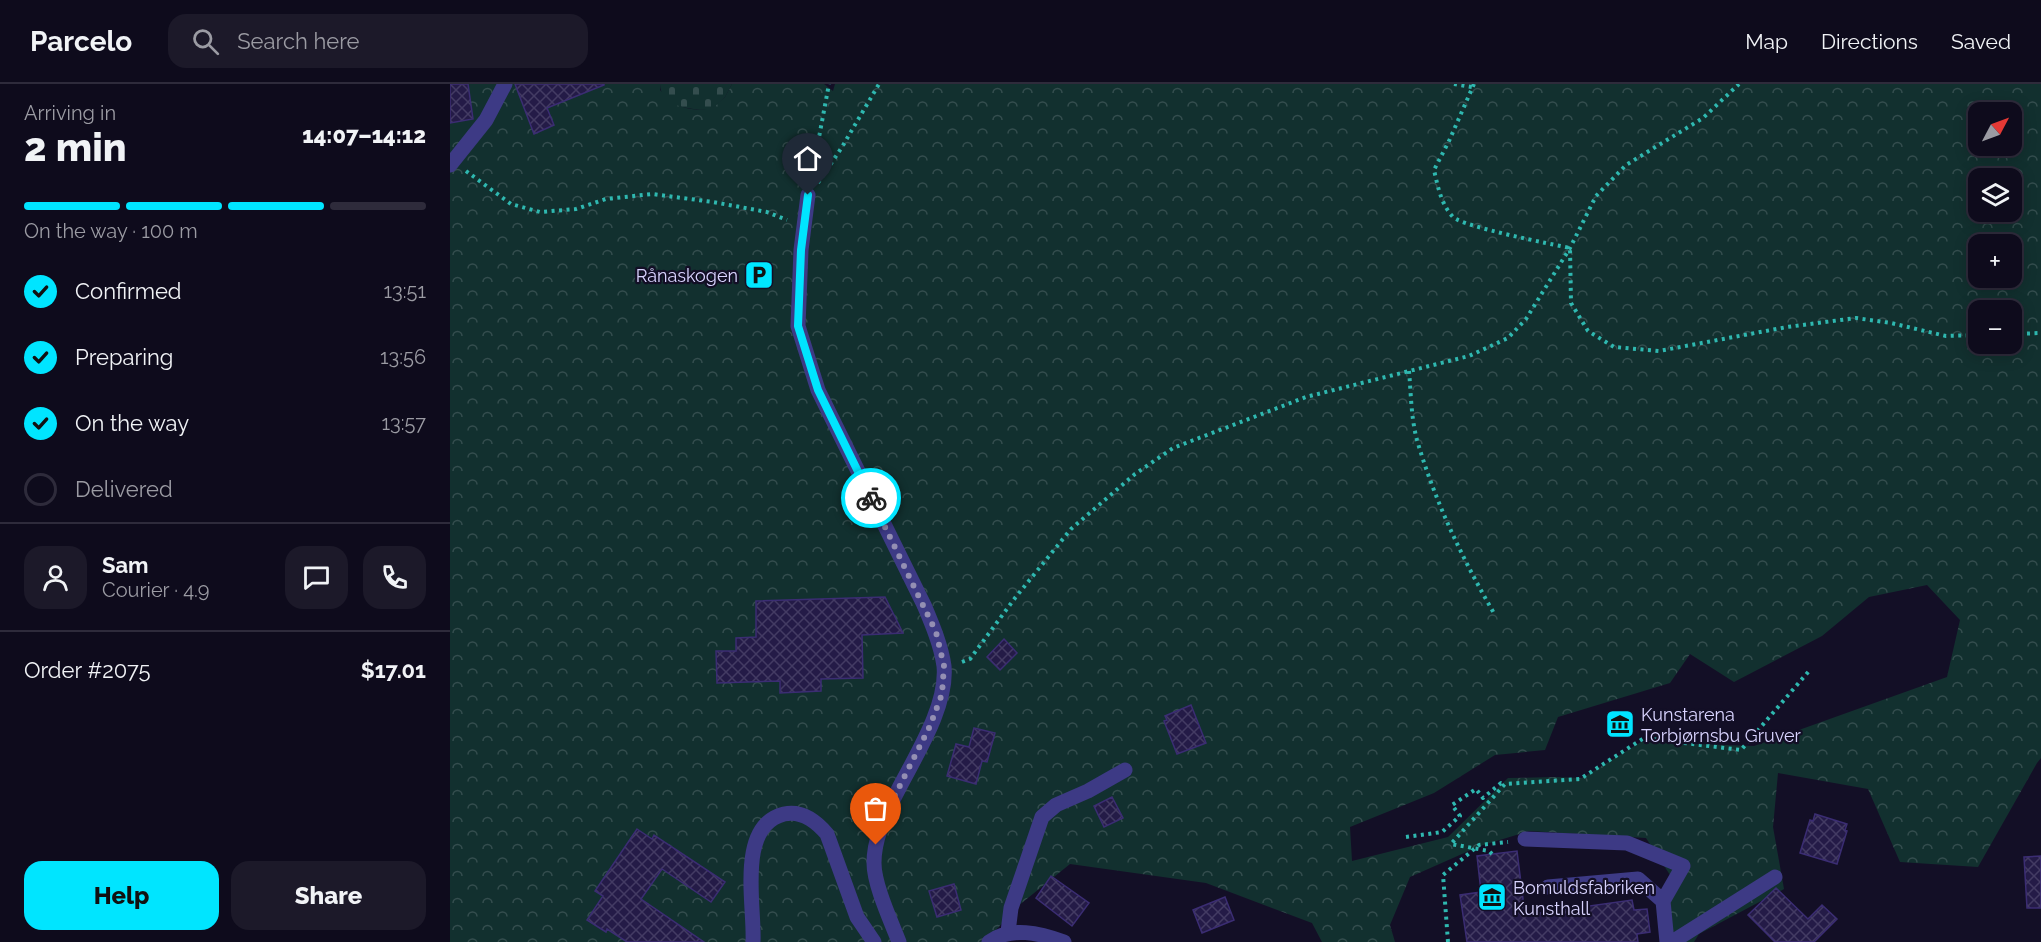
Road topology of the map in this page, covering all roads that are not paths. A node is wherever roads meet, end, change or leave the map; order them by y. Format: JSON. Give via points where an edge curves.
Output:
{"nodes":[{"id":1,"x":506,"y":84,"type":"edge"},
{"id":2,"x":452,"y":163,"type":"edge"},
{"id":3,"x":808,"y":195,"type":"road end"},
{"id":4,"x":1125,"y":770,"type":"dead end"},
{"id":5,"x":1525,"y":839,"type":"road end"},
{"id":6,"x":1775,"y":877,"type":"dead end"},
{"id":7,"x":1548,"y":888,"type":"dead end"},
{"id":8,"x":1663,"y":901,"type":"junction"},
{"id":9,"x":1008,"y":932,"type":"junction"},
{"id":10,"x":753,"y":942,"type":"edge"},
{"id":11,"x":874,"y":942,"type":"edge"},
{"id":12,"x":899,"y":942,"type":"edge"},
{"id":13,"x":989,"y":942,"type":"edge"},
{"id":14,"x":1064,"y":942,"type":"edge"},
{"id":15,"x":1667,"y":942,"type":"edge"},
{"id":16,"x":1672,"y":942,"type":"edge"}],
"edges":[{"from":1,"to":2,"type":"street","via":[[486,120]]},
{"from":3,"to":12,"type":"street","via":[[798,326],[818,390],[924,605],[944,666],[942,694],[930,726],[883,819],[876,845],[874,865]]},
{"from":4,"to":9,"type":"street","via":[[1056,805],[1042,817],[1011,908]]},
{"from":5,"to":8,"type":"street","via":[[1627,843],[1683,866]]},
{"from":6,"to":16,"type":"street"},
{"from":7,"to":8,"type":"street","via":[[1638,879]]},
{"from":8,"to":15,"type":"street"},
{"from":9,"to":13,"type":"street"},
{"from":9,"to":14,"type":"street"},
{"from":10,"to":11,"type":"street","via":[[751,860],[755,841],[762,827],[789,813],[803,814],[827,834],[857,917]]}]}
